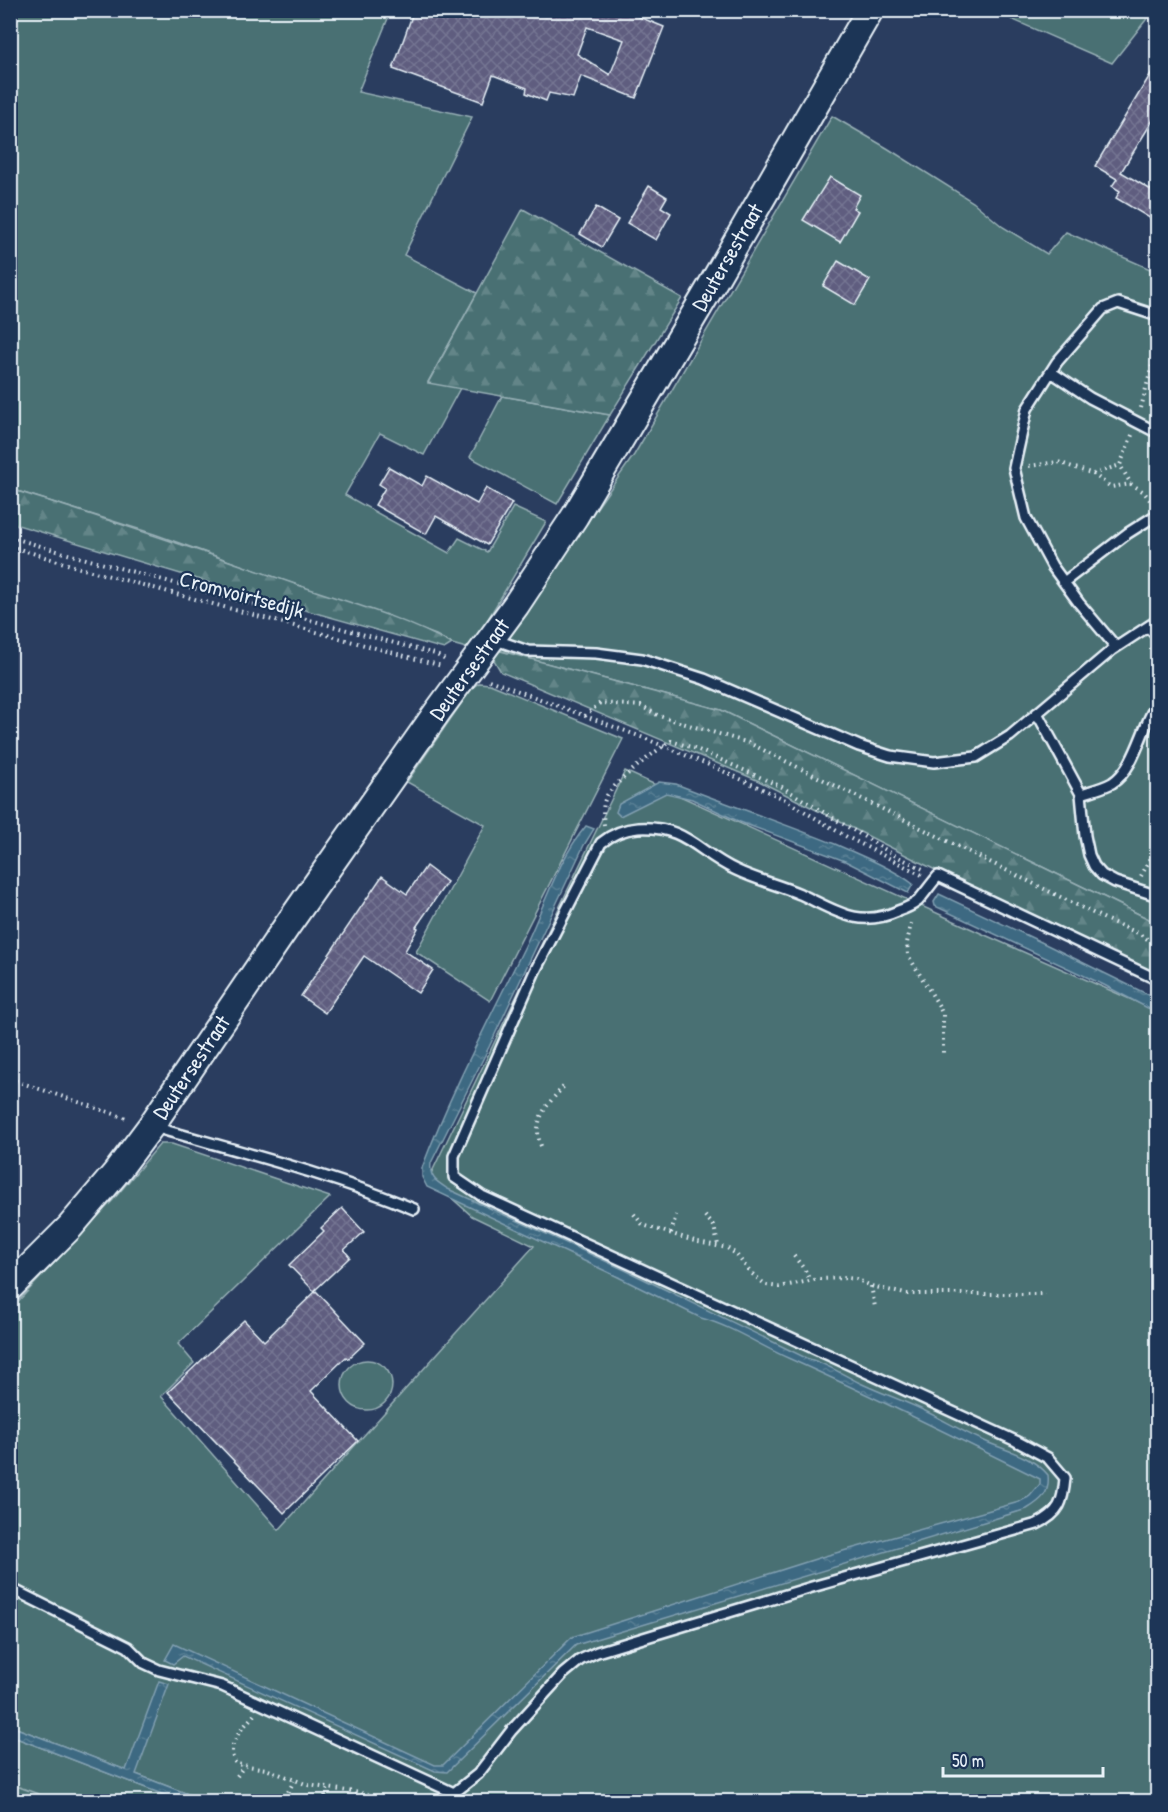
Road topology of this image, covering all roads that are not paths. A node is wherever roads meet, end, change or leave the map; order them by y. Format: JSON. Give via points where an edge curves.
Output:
{"nodes":[{"id":1,"x":870,"y":10,"type":"edge"},
{"id":2,"x":1158,"y":316,"type":"edge"},
{"id":3,"x":1051,"y":372,"type":"junction"},
{"id":4,"x":1158,"y":433,"type":"edge"},
{"id":5,"x":1158,"y":514,"type":"edge"},
{"id":6,"x":1064,"y":582,"type":"junction"},
{"id":7,"x":1158,"y":620,"type":"edge"},
{"id":8,"x":1148,"y":627,"type":"junction"},
{"id":9,"x":1158,"y":638,"type":"edge"},
{"id":10,"x":491,"y":639,"type":"junction"},
{"id":11,"x":1116,"y":647,"type":"junction"},
{"id":12,"x":1158,"y":702,"type":"edge"},
{"id":13,"x":1037,"y":713,"type":"junction"},
{"id":14,"x":1081,"y":794,"type":"junction"},
{"id":15,"x":1158,"y":896,"type":"edge"},
{"id":16,"x":1158,"y":980,"type":"edge"},
{"id":17,"x":151,"y":1126,"type":"junction"},
{"id":18,"x":414,"y":1209,"type":"dead end"},
{"id":19,"x":10,"y":1287,"type":"edge"},
{"id":20,"x":10,"y":1588,"type":"edge"},
{"id":21,"x":454,"y":1793,"type":"junction"},
{"id":22,"x":459,"y":1802,"type":"edge"}],
"edges":[{"from":1,"to":10,"type":"street","name":"Deutersestraat","via":[[575,516]]},
{"from":2,"to":3,"type":"lane","via":[[1118,303],[1102,309]]},
{"from":3,"to":4,"type":"lane","via":[[1090,398]]},
{"from":3,"to":6,"type":"lane","via":[[1028,409],[1014,468],[1026,518]]},
{"from":5,"to":6,"type":"lane"},
{"from":6,"to":11,"type":"lane"},
{"from":7,"to":8,"type":"lane"},
{"from":8,"to":9,"type":"lane"},
{"from":8,"to":11,"type":"lane"},
{"from":10,"to":13,"type":"lane","via":[[528,651],[642,659],[704,680],[859,746],[923,761],[976,757]]},
{"from":10,"to":17,"type":"street","name":"Deutersestraat"},
{"from":11,"to":13,"type":"lane"},
{"from":12,"to":14,"type":"lane","via":[[1121,775]]},
{"from":13,"to":14,"type":"lane"},
{"from":14,"to":15,"type":"lane","via":[[1085,836],[1094,866],[1102,875]]},
{"from":16,"to":21,"type":"lane","via":[[936,878],[917,902],[873,920],[856,919],[780,885],[737,871],[668,829],[633,828],[617,832],[601,843],[536,971],[454,1156],[454,1177],[482,1196],[1016,1441],[1048,1458],[1065,1478],[1064,1496],[1051,1517],[1037,1524],[812,1587],[580,1660],[511,1731],[478,1774]]},
{"from":17,"to":18,"type":"lane","via":[[366,1189]]},
{"from":17,"to":19,"type":"street","name":"Deutersestraat","via":[[70,1227]]},
{"from":20,"to":21,"type":"lane","via":[[128,1647],[144,1663],[159,1670],[222,1686]]},
{"from":21,"to":22,"type":"lane"}]}
